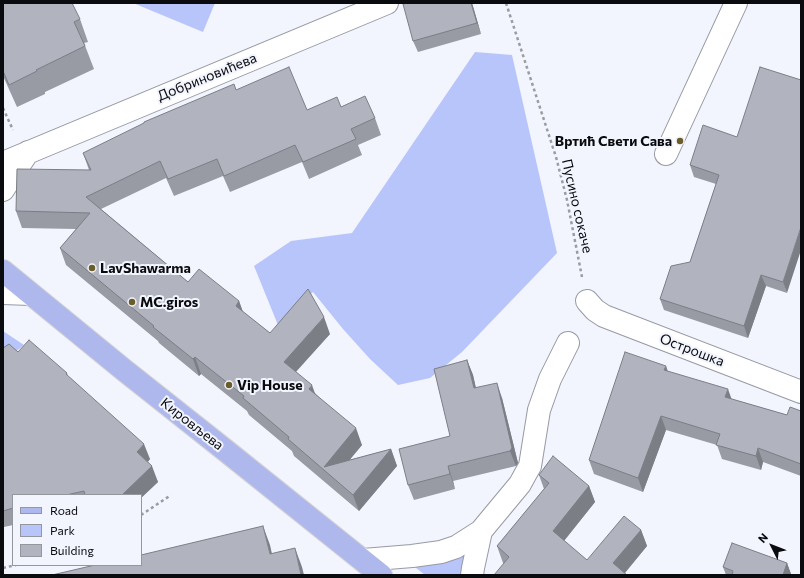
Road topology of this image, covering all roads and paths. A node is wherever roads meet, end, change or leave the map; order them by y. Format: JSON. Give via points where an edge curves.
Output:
{"nodes":[{"id":1,"x":387,"y":3,"type":"edge"},
{"id":2,"x":506,"y":3,"type":"edge"},
{"id":3,"x":736,"y":3,"type":"edge"},
{"id":4,"x":28,"y":152,"type":"junction"},
{"id":5,"x":666,"y":154,"type":"dead end"},
{"id":6,"x":3,"y":162,"type":"edge"},
{"id":7,"x":3,"y":190,"type":"edge"},
{"id":8,"x":3,"y":271,"type":"edge"},
{"id":9,"x":3,"y":293,"type":"edge"},
{"id":10,"x":30,"y":294,"type":"junction"},
{"id":11,"x":587,"y":301,"type":"joint"},
{"id":12,"x":568,"y":343,"type":"dead end"},
{"id":13,"x":801,"y":392,"type":"edge"},
{"id":14,"x":171,"y":495,"type":"dead end"},
{"id":15,"x":142,"y":514,"type":"edge"},
{"id":16,"x":481,"y":531,"type":"junction"},
{"id":17,"x":363,"y":560,"type":"junction"},
{"id":18,"x":381,"y":575,"type":"edge"},
{"id":19,"x":472,"y":575,"type":"edge"}],
"edges":[{"from":1,"to":4,"type":"street","name":"Добриновићева"},
{"from":2,"to":11,"type":"path","name":"Пусино сокаче","via":[[556,157]]},
{"from":3,"to":5,"type":"street"},
{"from":4,"to":6,"type":"street","name":"Добриновићева"},
{"from":4,"to":7,"type":"street"},
{"from":8,"to":10,"type":"main road","name":"Кировљева"},
{"from":9,"to":10,"type":"street"},
{"from":10,"to":17,"type":"main road","name":"Кировљева"},
{"from":11,"to":13,"type":"street","name":"Острошка","via":[[604,316]]},
{"from":12,"to":16,"type":"street","via":[[550,379],[539,410],[530,466],[520,484]]},
{"from":14,"to":15,"type":"path"},
{"from":16,"to":17,"type":"street","via":[[456,547],[441,552]]},
{"from":16,"to":19,"type":"street"},
{"from":17,"to":18,"type":"main road","name":"Кировљева"}]}
